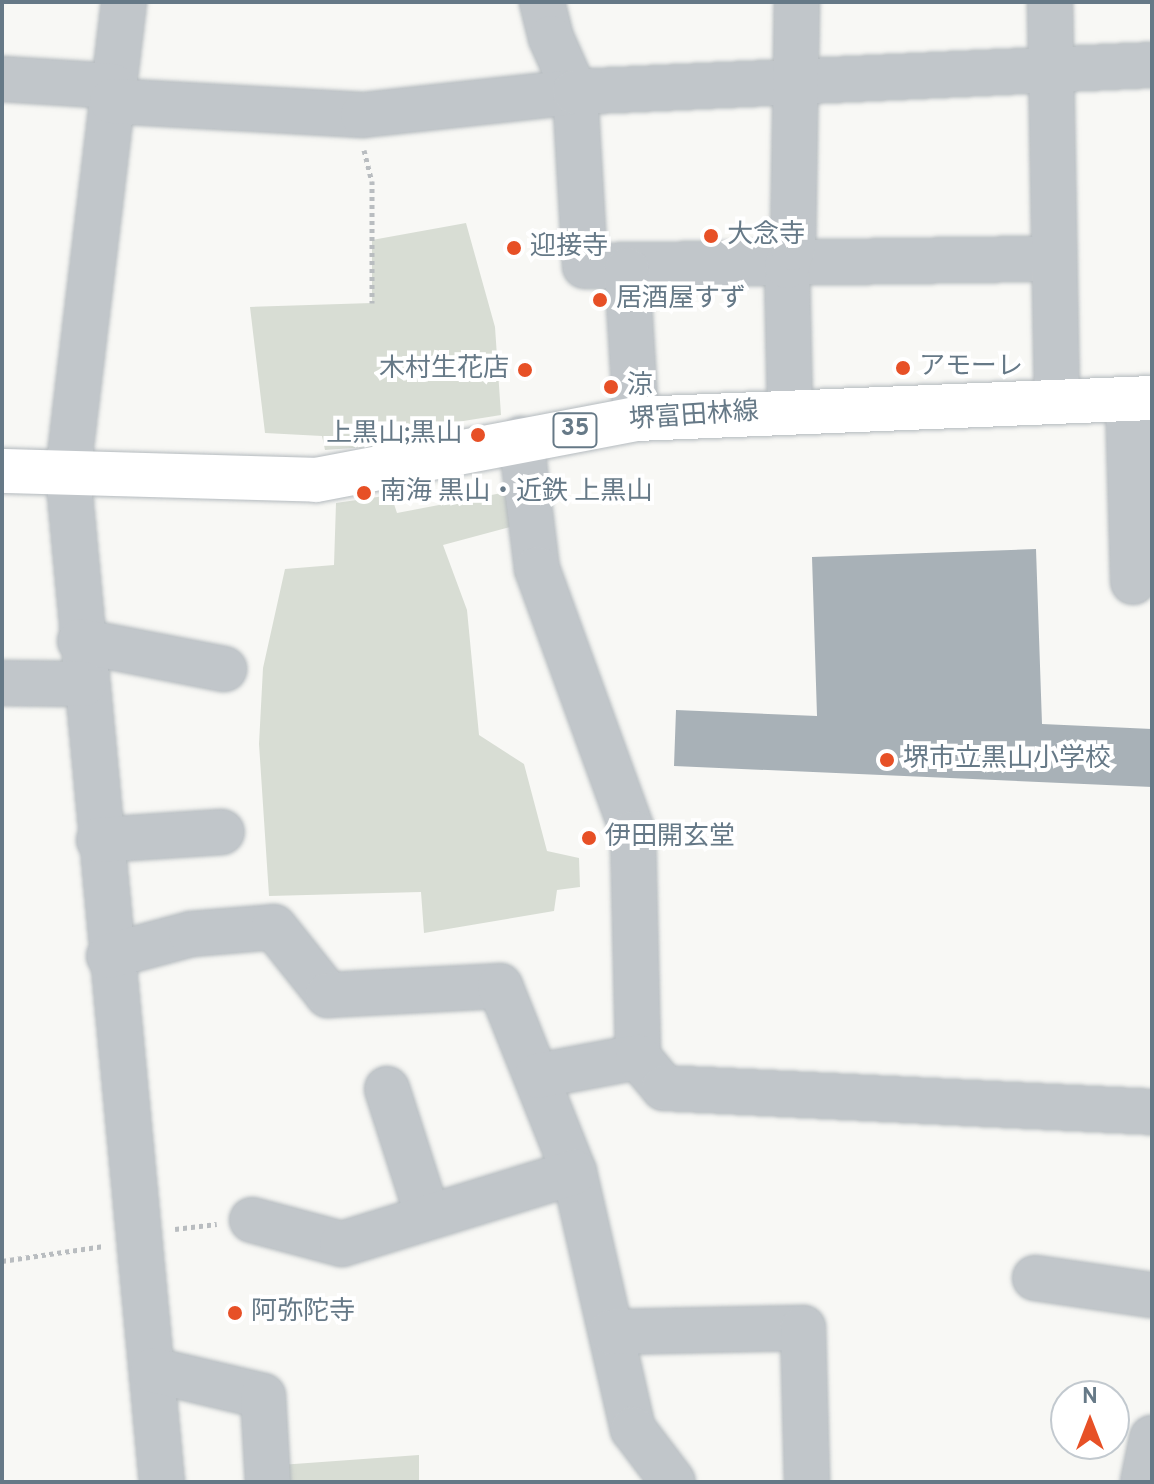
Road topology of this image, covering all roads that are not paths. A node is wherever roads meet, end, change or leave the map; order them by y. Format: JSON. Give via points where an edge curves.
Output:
{"nodes":[{"id":1,"x":124,"y":2,"type":"edge"},
{"id":2,"x":542,"y":2,"type":"edge"},
{"id":3,"x":797,"y":2,"type":"edge"},
{"id":4,"x":1050,"y":2,"type":"edge"},
{"id":5,"x":1152,"y":65,"type":"edge"},
{"id":6,"x":1050,"y":70,"type":"junction"},
{"id":7,"x":2,"y":79,"type":"edge"},
{"id":8,"x":796,"y":80,"type":"junction"},
{"id":9,"x":575,"y":92,"type":"junction"},
{"id":10,"x":113,"y":93,"type":"junction"},
{"id":11,"x":1054,"y":259,"type":"junction"},
{"id":12,"x":787,"y":266,"type":"junction"},
{"id":13,"x":627,"y":270,"type":"junction"},
{"id":14,"x":1140,"y":398,"type":"edge"},
{"id":15,"x":1057,"y":402,"type":"junction"},
{"id":16,"x":790,"y":411,"type":"junction"},
{"id":17,"x":636,"y":419,"type":"junction"},
{"id":18,"x":521,"y":439,"type":"junction"},
{"id":19,"x":2,"y":471,"type":"edge"},
{"id":20,"x":68,"y":473,"type":"junction"},
{"id":21,"x":1142,"y":520,"type":"edge"},
{"id":22,"x":1133,"y":582,"type":"dead end"},
{"id":23,"x":80,"y":641,"type":"junction"},
{"id":24,"x":224,"y":669,"type":"dead end"},
{"id":25,"x":2,"y":683,"type":"edge"},
{"id":26,"x":84,"y":684,"type":"junction"},
{"id":27,"x":222,"y":832,"type":"dead end"},
{"id":28,"x":99,"y":840,"type":"junction"},
{"id":29,"x":109,"y":956,"type":"junction"},
{"id":30,"x":638,"y":1057,"type":"junction"},
{"id":31,"x":537,"y":1076,"type":"junction"},
{"id":32,"x":387,"y":1089,"type":"dead end"},
{"id":33,"x":1152,"y":1112,"type":"edge"},
{"id":34,"x":574,"y":1172,"type":"junction"},
{"id":35,"x":428,"y":1217,"type":"junction"},
{"id":36,"x":252,"y":1220,"type":"road end"},
{"id":37,"x":1035,"y":1278,"type":"dead end"},
{"id":38,"x":1152,"y":1295,"type":"edge"},
{"id":39,"x":611,"y":1332,"type":"junction"},
{"id":40,"x":153,"y":1370,"type":"junction"},
{"id":41,"x":1152,"y":1438,"type":"edge"},
{"id":42,"x":162,"y":1482,"type":"edge"},
{"id":43,"x":268,"y":1482,"type":"edge"},
{"id":44,"x":673,"y":1482,"type":"edge"},
{"id":45,"x":807,"y":1482,"type":"edge"},
{"id":46,"x":1143,"y":1482,"type":"edge"}],
"edges":[{"from":1,"to":10,"type":"street"},
{"from":2,"to":9,"type":"street"},
{"from":3,"to":8,"type":"street"},
{"from":4,"to":6,"type":"street"},
{"from":5,"to":6,"type":"street"},
{"from":6,"to":8,"type":"street"},
{"from":6,"to":11,"type":"street"},
{"from":7,"to":10,"type":"street"},
{"from":8,"to":9,"type":"street"},
{"from":8,"to":12,"type":"street","via":[[793,248]]},
{"from":9,"to":10,"type":"street","via":[[355,114]]},
{"from":9,"to":13,"type":"street","via":[[585,266]]},
{"from":10,"to":20,"type":"street"},
{"from":11,"to":12,"type":"street"},
{"from":11,"to":15,"type":"street"},
{"from":12,"to":13,"type":"street"},
{"from":12,"to":16,"type":"street"},
{"from":13,"to":17,"type":"street"},
{"from":14,"to":15,"type":"main road","name":"堺富田林線","number":"35"},
{"from":14,"to":21,"type":"street"},
{"from":15,"to":16,"type":"main road","name":"堺富田林線","number":"35"},
{"from":16,"to":17,"type":"main road","name":"堺富田林線","number":"35"},
{"from":17,"to":18,"type":"main road","name":"堺富田林線","number":"35"},
{"from":18,"to":20,"type":"main road","name":"堺富田林線","number":"35","via":[[372,473],[316,480]]},
{"from":18,"to":30,"type":"street","via":[[537,569],[633,833]]},
{"from":19,"to":20,"type":"main road","name":"堺富田林線","number":"35"},
{"from":20,"to":23,"type":"street"},
{"from":21,"to":22,"type":"street"},
{"from":23,"to":24,"type":"street"},
{"from":23,"to":26,"type":"street"},
{"from":25,"to":26,"type":"street"},
{"from":26,"to":28,"type":"street"},
{"from":27,"to":28,"type":"street"},
{"from":28,"to":29,"type":"street"},
{"from":29,"to":31,"type":"street","via":[[191,934],[274,927],[328,995],[500,986]]},
{"from":29,"to":40,"type":"street"},
{"from":30,"to":31,"type":"street"},
{"from":30,"to":33,"type":"street","via":[[664,1088]]},
{"from":31,"to":34,"type":"street"},
{"from":32,"to":35,"type":"street"},
{"from":34,"to":35,"type":"street"},
{"from":34,"to":39,"type":"street"},
{"from":35,"to":36,"type":"street","via":[[342,1244]]},
{"from":37,"to":38,"type":"street"},
{"from":39,"to":44,"type":"street","via":[[633,1429]]},
{"from":39,"to":45,"type":"street","via":[[803,1328]]},
{"from":40,"to":42,"type":"street"},
{"from":40,"to":43,"type":"street","via":[[263,1396]]},
{"from":41,"to":46,"type":"street"}]}
